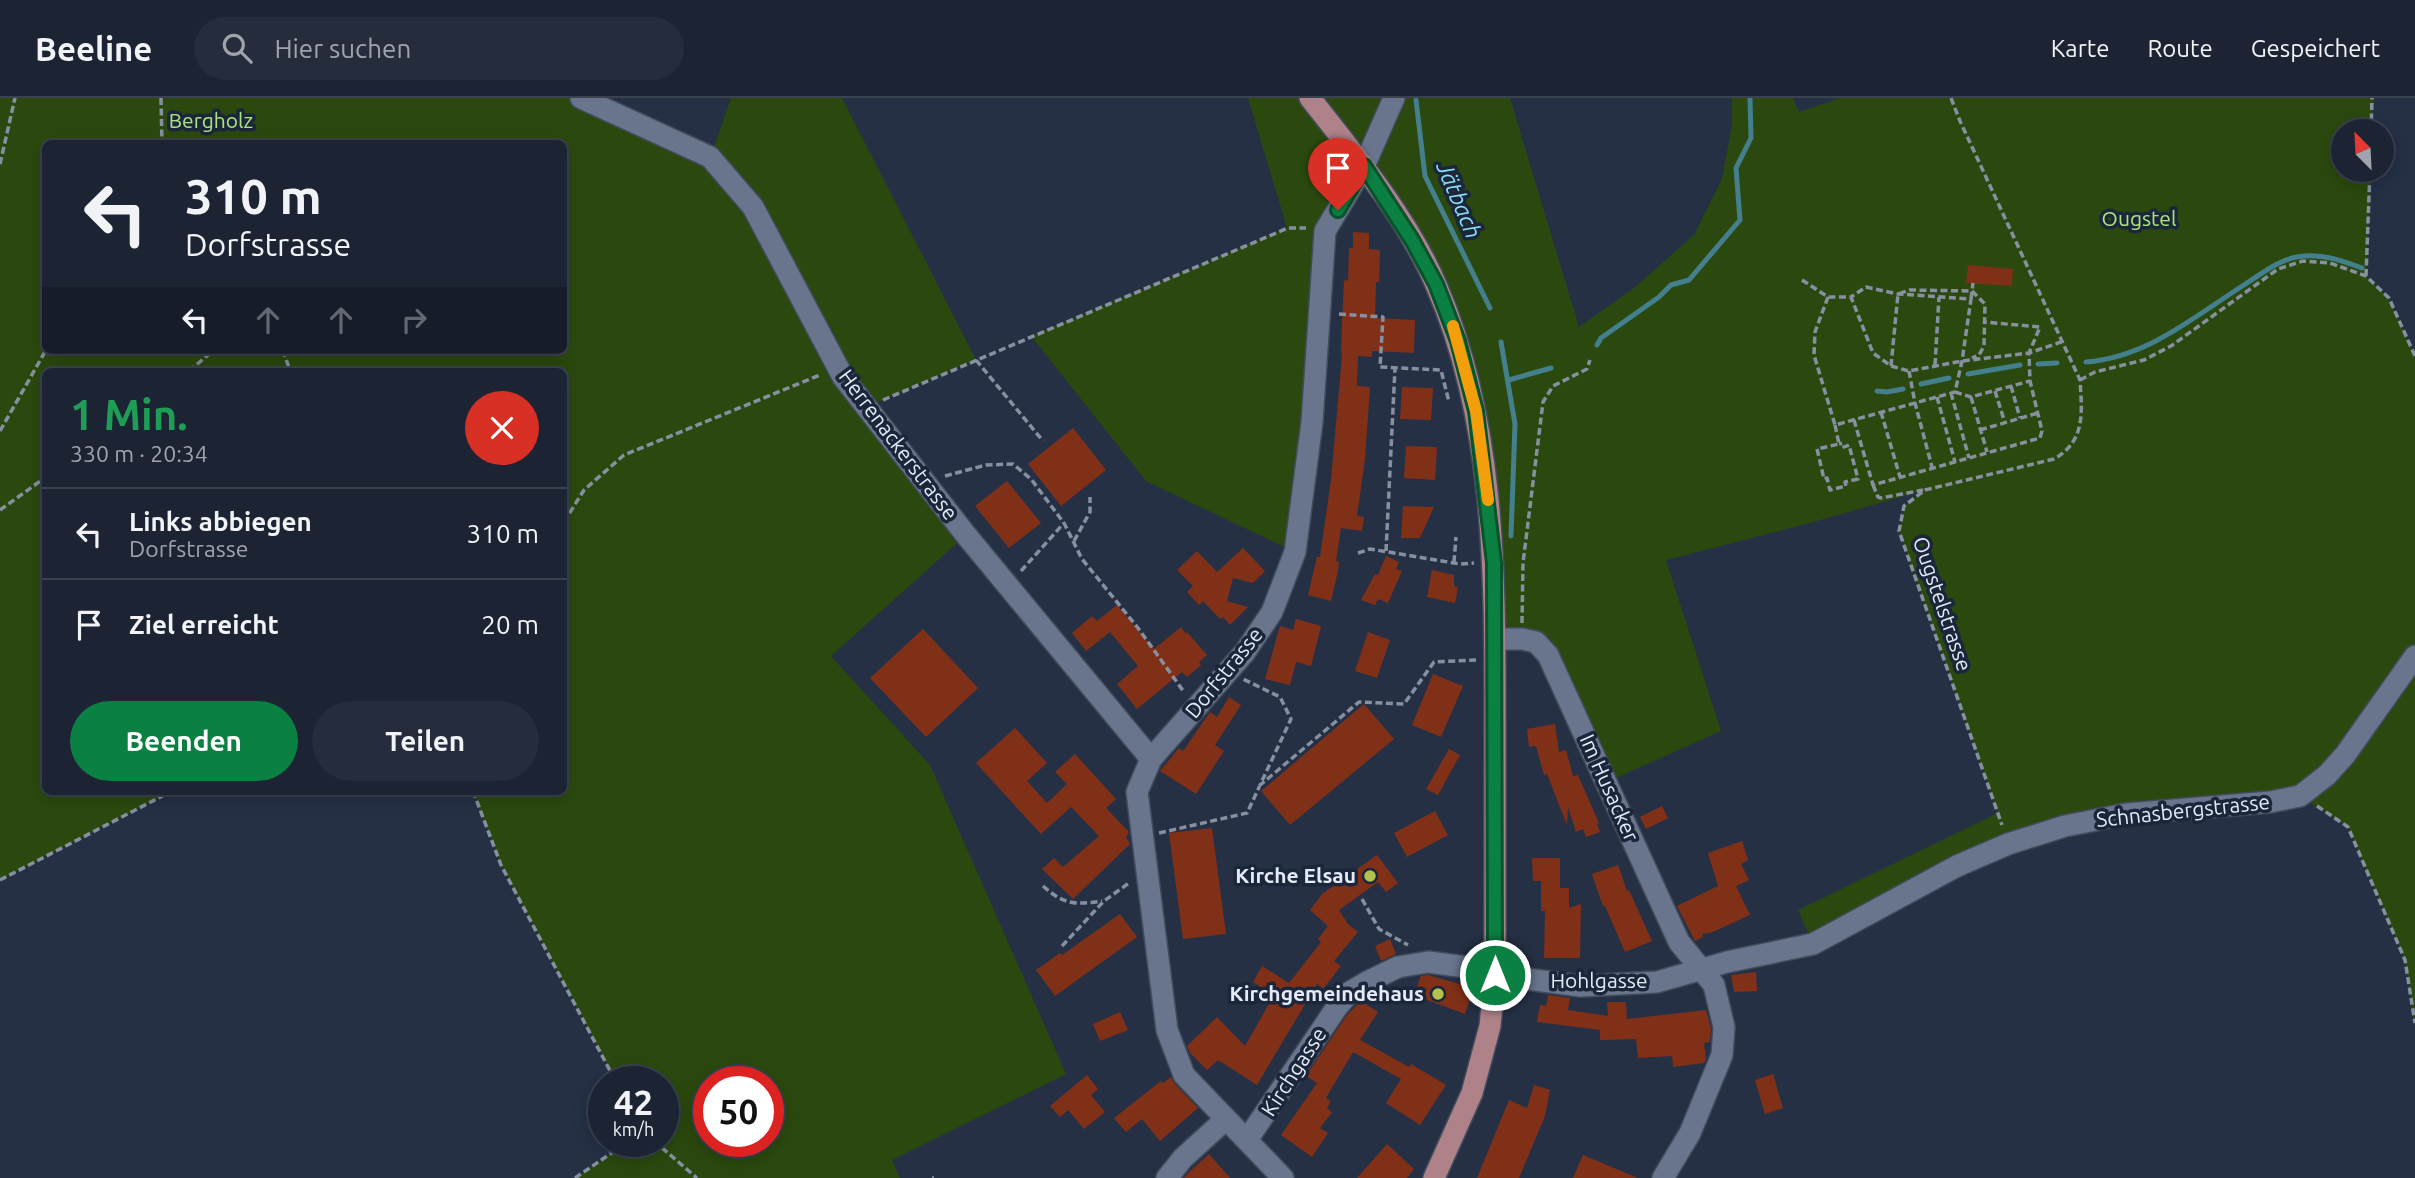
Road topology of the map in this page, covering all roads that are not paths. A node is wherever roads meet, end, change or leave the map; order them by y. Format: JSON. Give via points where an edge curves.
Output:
{"nodes":[{"id":1,"x":581,"y":98,"type":"edge"},
{"id":2,"x":1310,"y":98,"type":"edge"},
{"id":3,"x":1394,"y":98,"type":"edge"},
{"id":4,"x":1364,"y":166,"type":"junction"},
{"id":5,"x":1495,"y":639,"type":"junction"},
{"id":6,"x":2415,"y":656,"type":"edge"},
{"id":7,"x":1151,"y":759,"type":"junction"},
{"id":8,"x":1703,"y":970,"type":"junction"},
{"id":9,"x":1495,"y":975,"type":"junction"},
{"id":10,"x":1226,"y":1119,"type":"junction"},
{"id":11,"x":1247,"y":1140,"type":"junction"},
{"id":12,"x":1167,"y":1178,"type":"edge"},
{"id":13,"x":1283,"y":1178,"type":"edge"},
{"id":14,"x":1434,"y":1178,"type":"edge"},
{"id":15,"x":1663,"y":1178,"type":"edge"}],
"edges":[{"from":1,"to":7,"type":"street","name":"Herrenackerstrasse","via":[[710,157],[753,207],[843,377]]},
{"from":2,"to":4,"type":"main road"},
{"from":3,"to":4,"type":"street","name":"Dorfstrasse"},
{"from":4,"to":5,"type":"main road","via":[[1436,284],[1458,341],[1476,411],[1486,483]]},
{"from":4,"to":7,"type":"street","name":"Dorfstrasse","via":[[1325,231],[1312,422],[1295,552],[1272,612],[1245,653]]},
{"from":5,"to":8,"type":"street","name":"Im Husacker","via":[[1536,642],[1548,655],[1679,942]]},
{"from":5,"to":9,"type":"main road"},
{"from":6,"to":8,"type":"street","name":"Schnasbergstrasse","via":[[2345,755],[2300,796],[2126,814],[2065,826],[1957,866],[1813,944]]},
{"from":7,"to":10,"type":"street","name":"Dorfstrasse","via":[[1137,792],[1167,1030],[1184,1075]]},
{"from":8,"to":9,"type":"street","name":"Hohlgasse","via":[[1657,982],[1581,986]]},
{"from":8,"to":15,"type":"street","name":"Im Husacker","via":[[1714,985],[1724,1027],[1722,1055],[1690,1133]]},
{"from":9,"to":11,"type":"street","name":"Kirchgasse","via":[[1428,962],[1398,967],[1350,992]]},
{"from":9,"to":14,"type":"main road","via":[[1490,1026],[1472,1093]]},
{"from":10,"to":11,"type":"street","name":"Dorfstrasse"},
{"from":10,"to":12,"type":"street"},
{"from":11,"to":13,"type":"street","name":"Dorfstrasse"}]}
